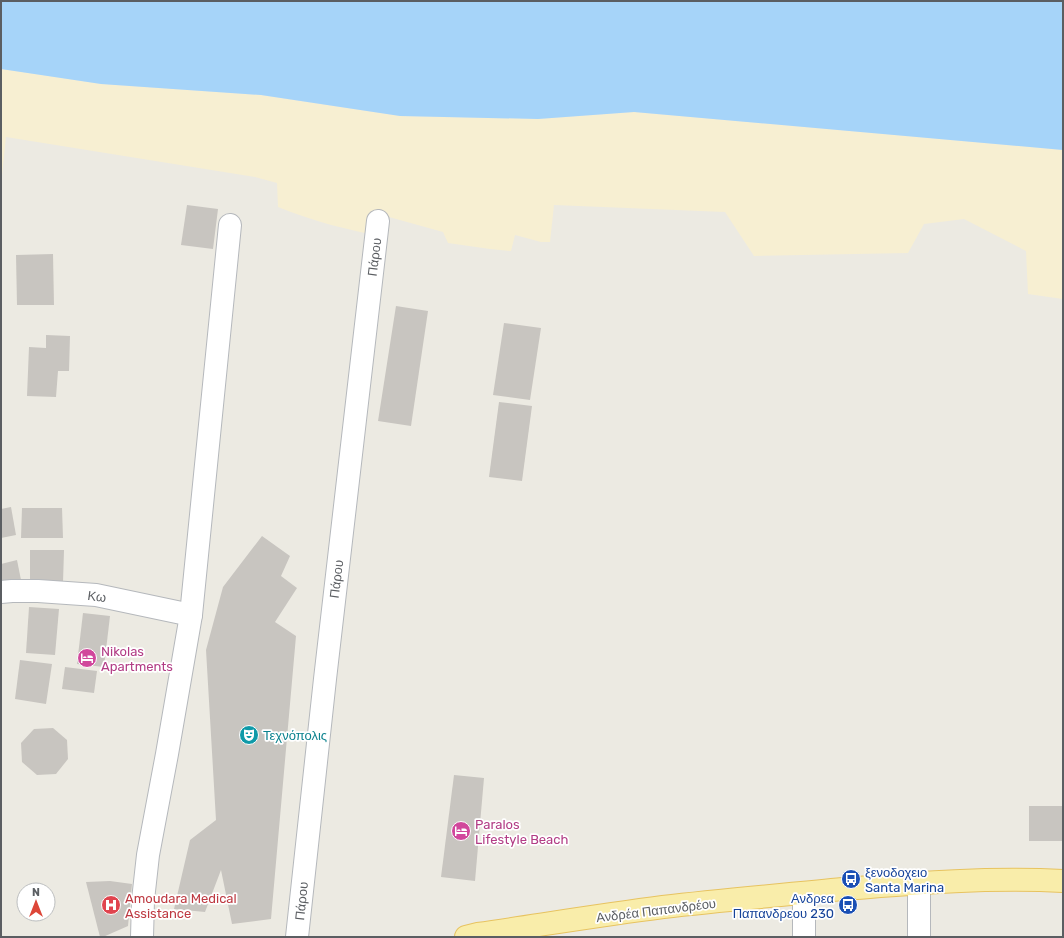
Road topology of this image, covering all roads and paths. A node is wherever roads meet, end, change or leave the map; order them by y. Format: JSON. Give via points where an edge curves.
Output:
{"nodes":[{"id":1,"x":378,"y":221,"type":"dead end"},
{"id":2,"x":230,"y":225,"type":"dead end"},
{"id":3,"x":1,"y":592,"type":"edge"},
{"id":4,"x":191,"y":615,"type":"junction"},
{"id":5,"x":1063,"y":881,"type":"edge"},
{"id":6,"x":919,"y":883,"type":"junction"},
{"id":7,"x":804,"y":893,"type":"junction"},
{"id":8,"x":474,"y":936,"type":"edge"},
{"id":9,"x":142,"y":937,"type":"edge"},
{"id":10,"x":297,"y":937,"type":"edge"},
{"id":11,"x":804,"y":937,"type":"edge"},
{"id":12,"x":919,"y":937,"type":"edge"}],
"edges":[{"from":1,"to":10,"type":"street","name":"Πάρου"},
{"from":2,"to":4,"type":"street"},
{"from":3,"to":4,"type":"street","name":"Κω","via":[[38,591],[96,595]]},
{"from":4,"to":9,"type":"street","via":[[148,855]]},
{"from":5,"to":6,"type":"main road","name":"Ανδρέα Παπανδρέου","via":[[1020,879]]},
{"from":6,"to":7,"type":"main road","name":"Ανδρέα Παπανδρέου"},
{"from":6,"to":12,"type":"street"},
{"from":7,"to":8,"type":"main road","name":"Ανδρέα Παπανδρέου","via":[[664,907]]},
{"from":7,"to":11,"type":"street"}]}
